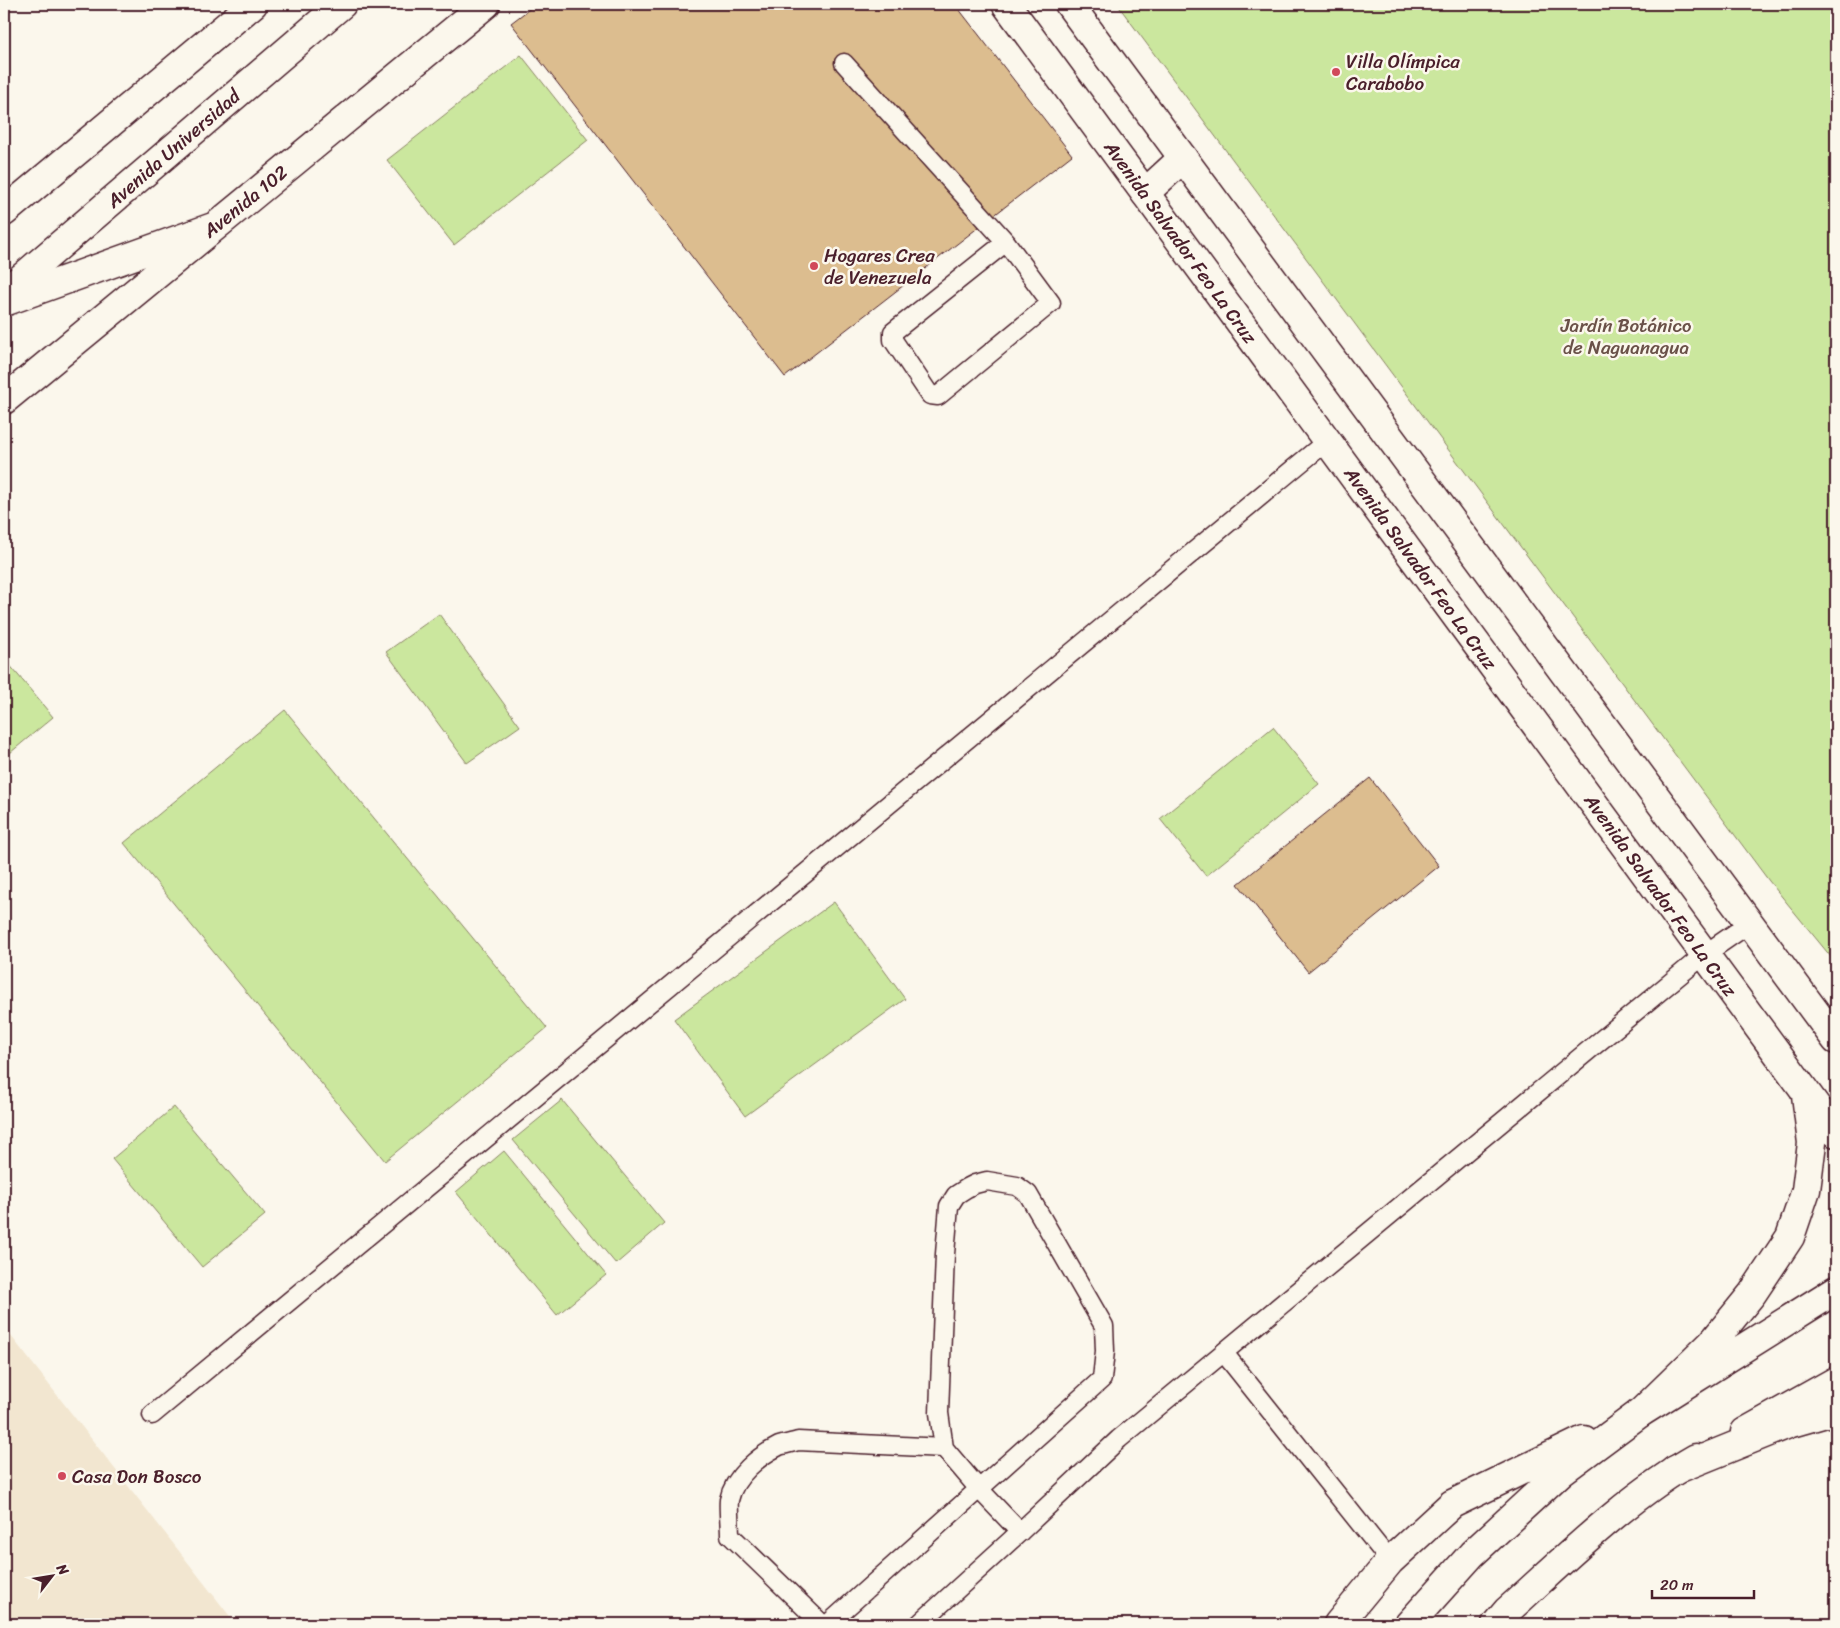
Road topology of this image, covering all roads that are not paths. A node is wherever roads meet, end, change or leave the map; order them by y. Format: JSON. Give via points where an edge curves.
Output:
{"nodes":[{"id":1,"x":252,"y":4,"type":"edge"},
{"id":2,"x":342,"y":4,"type":"edge"},
{"id":3,"x":486,"y":4,"type":"edge"},
{"id":4,"x":1006,"y":4,"type":"edge"},
{"id":5,"x":1069,"y":4,"type":"edge"},
{"id":6,"x":844,"y":63,"type":"dead end"},
{"id":7,"x":1183,"y":158,"type":"junction"},
{"id":8,"x":1145,"y":193,"type":"junction"},
{"id":9,"x":4,"y":212,"type":"edge"},
{"id":10,"x":213,"y":227,"type":"junction"},
{"id":11,"x":1006,"y":242,"type":"junction"},
{"id":12,"x":4,"y":293,"type":"edge"},
{"id":13,"x":4,"y":302,"type":"edge"},
{"id":14,"x":4,"y":400,"type":"edge"},
{"id":15,"x":1328,"y":441,"type":"junction"},
{"id":16,"x":1750,"y":923,"type":"junction"},
{"id":17,"x":1705,"y":954,"type":"junction"},
{"id":18,"x":1810,"y":1004,"type":"junction"},
{"id":19,"x":1836,"y":1031,"type":"edge"},
{"id":20,"x":1836,"y":1040,"type":"edge"},
{"id":21,"x":1806,"y":1091,"type":"junction"},
{"id":22,"x":1836,"y":1133,"type":"edge"},
{"id":23,"x":1836,"y":1290,"type":"edge"},
{"id":24,"x":1224,"y":1353,"type":"junction"},
{"id":25,"x":1836,"y":1381,"type":"edge"},
{"id":26,"x":1836,"y":1410,"type":"edge"},
{"id":27,"x":1640,"y":1413,"type":"junction"},
{"id":28,"x":152,"y":1415,"type":"dead end"},
{"id":29,"x":944,"y":1448,"type":"junction"},
{"id":30,"x":1675,"y":1470,"type":"junction"},
{"id":31,"x":978,"y":1488,"type":"junction"},
{"id":32,"x":1020,"y":1532,"type":"junction"},
{"id":33,"x":1390,"y":1561,"type":"junction"},
{"id":34,"x":822,"y":1624,"type":"edge"},
{"id":35,"x":828,"y":1624,"type":"edge"},
{"id":36,"x":919,"y":1624,"type":"edge"},
{"id":37,"x":1338,"y":1624,"type":"edge"},
{"id":38,"x":1409,"y":1624,"type":"edge"},
{"id":39,"x":1496,"y":1624,"type":"edge"}],
"edges":[{"from":1,"to":9,"type":"street"},
{"from":2,"to":12,"type":"street","name":"Avenida Universidad"},
{"from":3,"to":10,"type":"street","name":"Avenida 102"},
{"from":4,"to":8,"type":"street","name":"Avenida Salvador Feo La Cruz"},
{"from":5,"to":7,"type":"street"},
{"from":6,"to":11,"type":"lane"},
{"from":7,"to":8,"type":"street"},
{"from":7,"to":16,"type":"street"},
{"from":8,"to":15,"type":"street","name":"Avenida Salvador Feo La Cruz"},
{"from":10,"to":13,"type":"street"},
{"from":10,"to":14,"type":"street","name":"Avenida 102"},
{"from":11,"to":11,"type":"lane","via":[[1051,303],[938,396],[930,395],[893,340],[893,332]]},
{"from":15,"to":17,"type":"street","name":"Avenida Salvador Feo La Cruz"},
{"from":15,"to":28,"type":"lane"},
{"from":16,"to":17,"type":"lane"},
{"from":16,"to":18,"type":"street"},
{"from":17,"to":21,"type":"street","name":"Avenida Salvador Feo La Cruz"},
{"from":17,"to":24,"type":"lane"},
{"from":18,"to":19,"type":"street"},
{"from":18,"to":20,"type":"street"},
{"from":21,"to":22,"type":"street","name":"Avenida Salvador Feo La Cruz"},
{"from":21,"to":27,"type":"street","via":[[1812,1142],[1806,1190],[1790,1237],[1752,1294],[1712,1343]]},
{"from":23,"to":27,"type":"street"},
{"from":24,"to":32,"type":"lane","via":[[1119,1439]]},
{"from":24,"to":33,"type":"lane"},
{"from":25,"to":30,"type":"street"},
{"from":26,"to":30,"type":"street","via":[[1791,1423]]},
{"from":27,"to":33,"type":"street","via":[[1452,1504]]},
{"from":27,"to":38,"type":"street","via":[[1562,1472],[1486,1541]]},
{"from":29,"to":31,"type":"lane"},
{"from":29,"to":31,"type":"lane","via":[[939,1413],[949,1206],[956,1195],[975,1184],[988,1181],[1017,1186],[1028,1194],[1104,1326],[1102,1378]]},
{"from":29,"to":34,"type":"lane","via":[[798,1441],[780,1446],[764,1456],[738,1479],[729,1500],[730,1535]]},
{"from":30,"to":39,"type":"street","via":[[1597,1530]]},
{"from":31,"to":32,"type":"lane"},
{"from":31,"to":35,"type":"lane"},
{"from":32,"to":36,"type":"lane"},
{"from":33,"to":37,"type":"street"}]}
